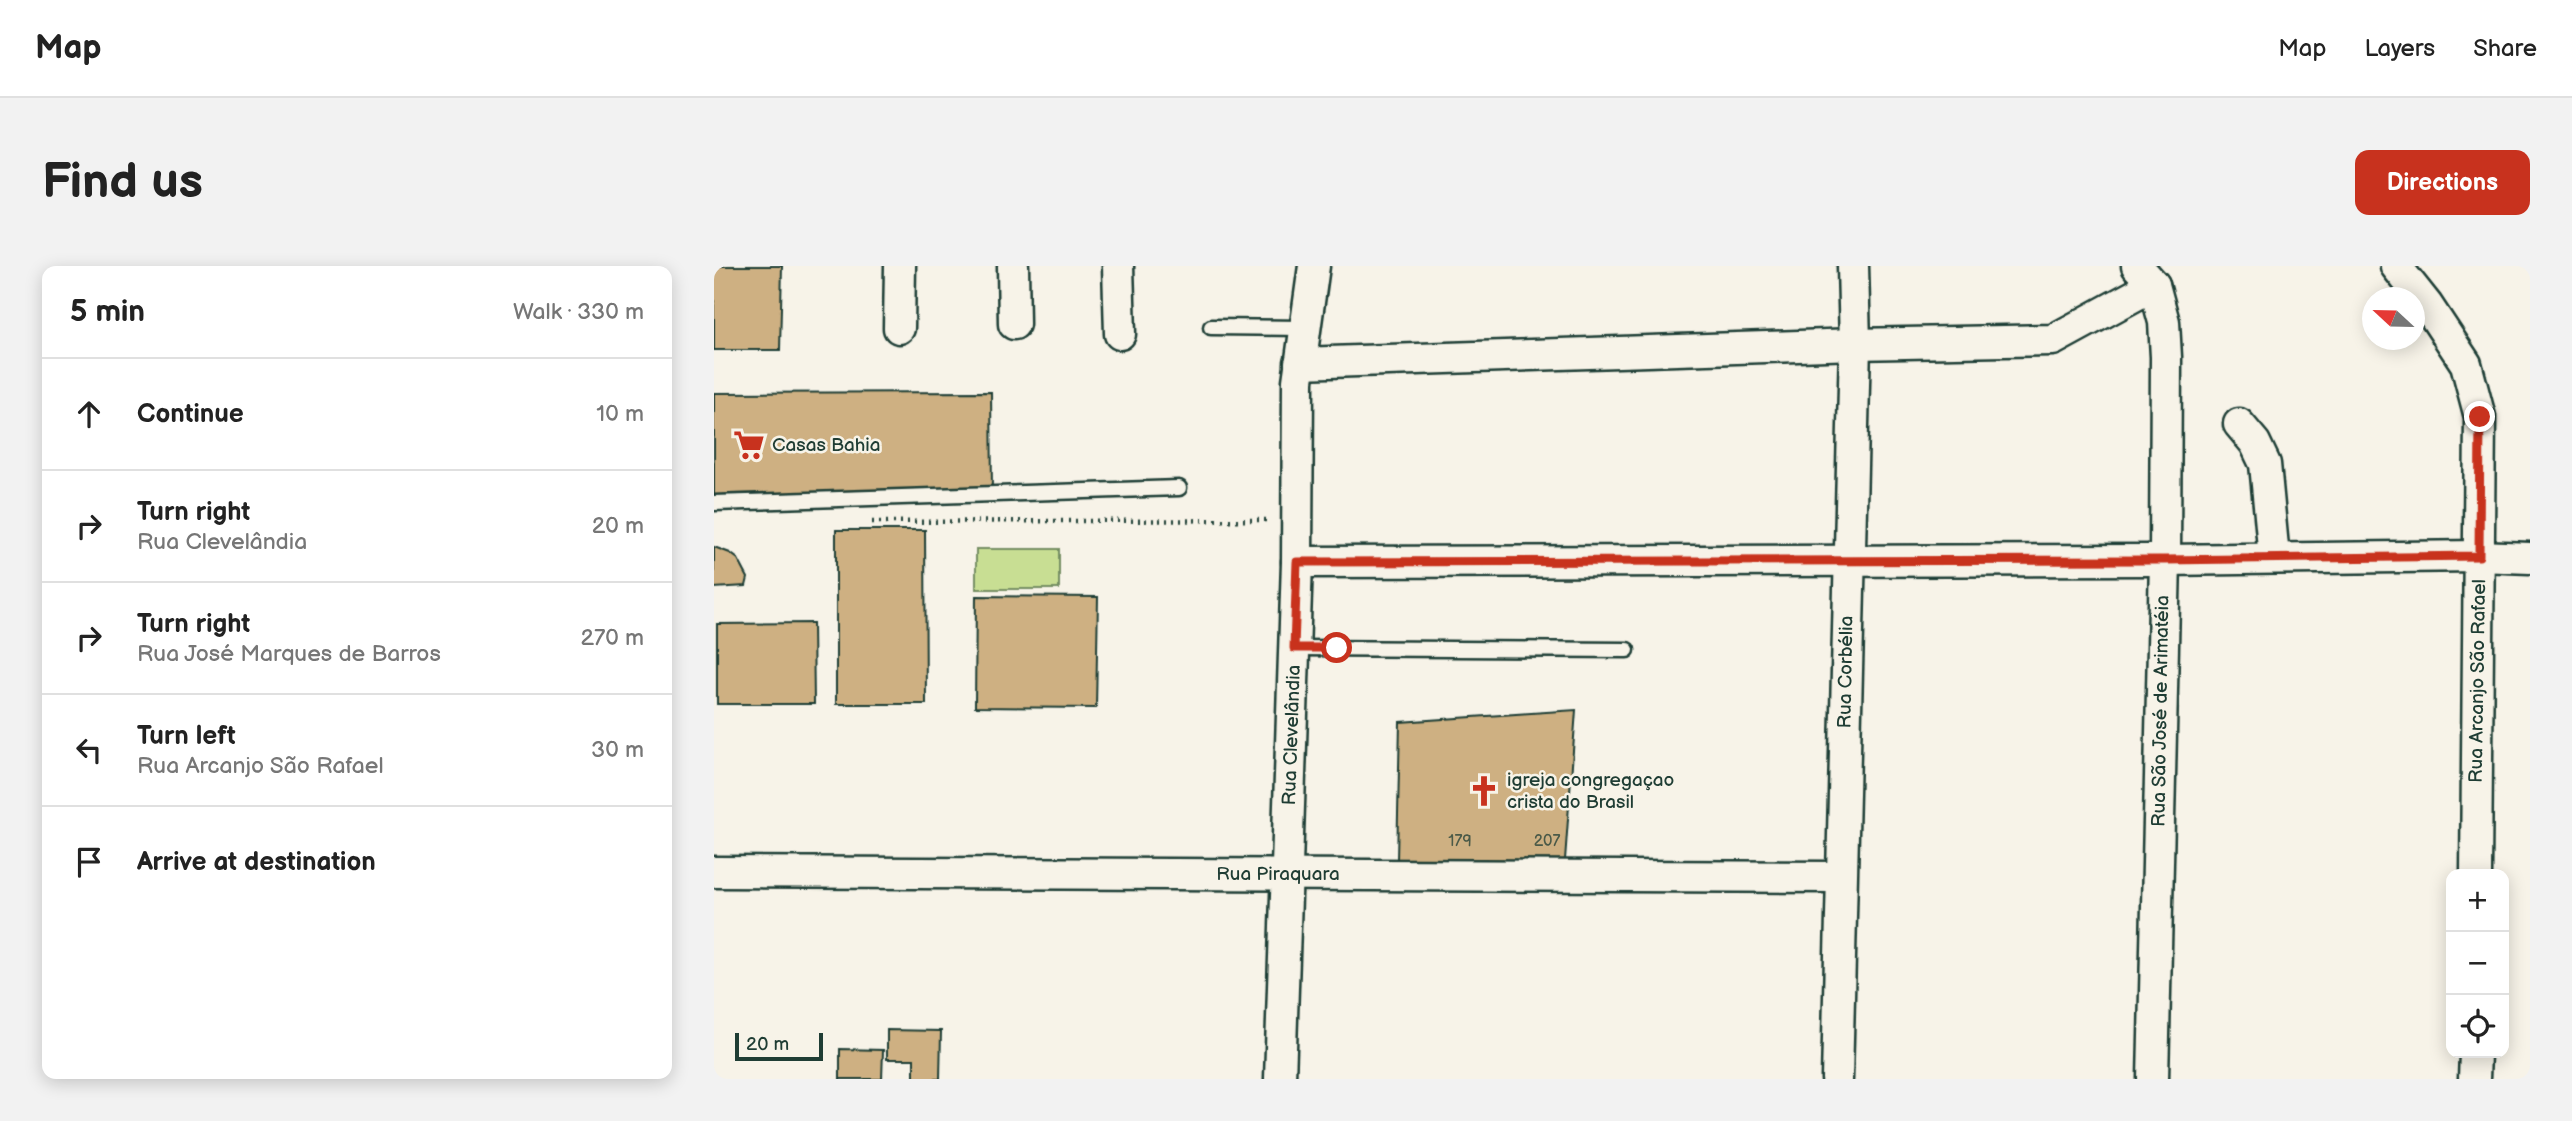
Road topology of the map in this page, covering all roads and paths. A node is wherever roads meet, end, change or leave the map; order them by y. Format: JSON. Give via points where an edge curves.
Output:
{"nodes":[{"id":1,"x":900,"y":266,"type":"edge"},
{"id":2,"x":1013,"y":266,"type":"edge"},
{"id":3,"x":1118,"y":266,"type":"edge"},
{"id":4,"x":1314,"y":266,"type":"edge"},
{"id":5,"x":1853,"y":266,"type":"edge"},
{"id":6,"x":2396,"y":266,"type":"edge"},
{"id":7,"x":2146,"y":275,"type":"edge"},
{"id":8,"x":1014,"y":324,"type":"dead end"},
{"id":9,"x":1211,"y":327,"type":"dead end"},
{"id":10,"x":899,"y":328,"type":"dead end"},
{"id":11,"x":1304,"y":328,"type":"junction"},
{"id":12,"x":1120,"y":334,"type":"dead end"},
{"id":13,"x":1855,"y":344,"type":"junction"},
{"id":14,"x":1300,"y":363,"type":"junction"},
{"id":15,"x":2239,"y":424,"type":"dead end"},
{"id":16,"x":1179,"y":488,"type":"dead end"},
{"id":17,"x":714,"y":503,"type":"edge"},
{"id":18,"x":1298,"y":520,"type":"junction"},
{"id":19,"x":867,"y":522,"type":"dead end"},
{"id":20,"x":2479,"y":556,"type":"junction"},
{"id":21,"x":2274,"y":558,"type":"junction"},
{"id":22,"x":2530,"y":558,"type":"edge"},
{"id":23,"x":1848,"y":560,"type":"junction"},
{"id":24,"x":2165,"y":560,"type":"junction"},
{"id":25,"x":1297,"y":562,"type":"junction"},
{"id":26,"x":1294,"y":648,"type":"junction"},
{"id":27,"x":1627,"y":650,"type":"dead end"},
{"id":28,"x":2476,"y":869,"type":"edge"},
{"id":29,"x":714,"y":872,"type":"edge"},
{"id":30,"x":1288,"y":874,"type":"junction"},
{"id":31,"x":1841,"y":877,"type":"junction"},
{"id":32,"x":2474,"y":1058,"type":"edge"},
{"id":33,"x":1280,"y":1079,"type":"edge"},
{"id":34,"x":1837,"y":1079,"type":"edge"},
{"id":35,"x":2153,"y":1079,"type":"edge"},
{"id":36,"x":2474,"y":1079,"type":"edge"}],
"edges":[{"from":1,"to":10,"type":"street"},
{"from":2,"to":8,"type":"street"},
{"from":3,"to":12,"type":"street"},
{"from":4,"to":11,"type":"street","name":"Rua Clevelândia"},
{"from":5,"to":13,"type":"street","name":"Rua Corbélia"},
{"from":6,"to":20,"type":"street","name":"Rua Arcanjo São Rafael","via":[[2466,364],[2480,417]]},
{"from":7,"to":13,"type":"street","via":[[2053,340]]},
{"from":7,"to":24,"type":"street","name":"Rua São José de Arimatéia","via":[[2164,322]]},
{"from":9,"to":11,"type":"lane"},
{"from":11,"to":14,"type":"street","name":"Rua Clevelândia"},
{"from":13,"to":14,"type":"street"},
{"from":13,"to":23,"type":"street","name":"Rua Corbélia"},
{"from":14,"to":18,"type":"street","name":"Rua Clevelândia"},
{"from":15,"to":21,"type":"street","via":[[2265,464]]},
{"from":16,"to":17,"type":"lane"},
{"from":18,"to":19,"type":"path"},
{"from":18,"to":25,"type":"street","name":"Rua Clevelândia"},
{"from":20,"to":21,"type":"street"},
{"from":20,"to":22,"type":"street"},
{"from":20,"to":28,"type":"street","name":"Rua Arcanjo São Rafael"},
{"from":21,"to":24,"type":"street"},
{"from":23,"to":24,"type":"street"},
{"from":23,"to":25,"type":"street"},
{"from":23,"to":31,"type":"street","name":"Rua Corbélia"},
{"from":24,"to":35,"type":"street","name":"Rua São José de Arimatéia"},
{"from":25,"to":26,"type":"street","name":"Rua Clevelândia"},
{"from":26,"to":27,"type":"lane"},
{"from":26,"to":30,"type":"street","name":"Rua Clevelândia"},
{"from":29,"to":30,"type":"street","name":"Rua Piraquara"},
{"from":30,"to":31,"type":"street","name":"Rua Piraquara"},
{"from":30,"to":33,"type":"street","name":"Rua Clevelândia"},
{"from":31,"to":34,"type":"street","name":"Rua Corbélia"},
{"from":32,"to":36,"type":"street"}]}
